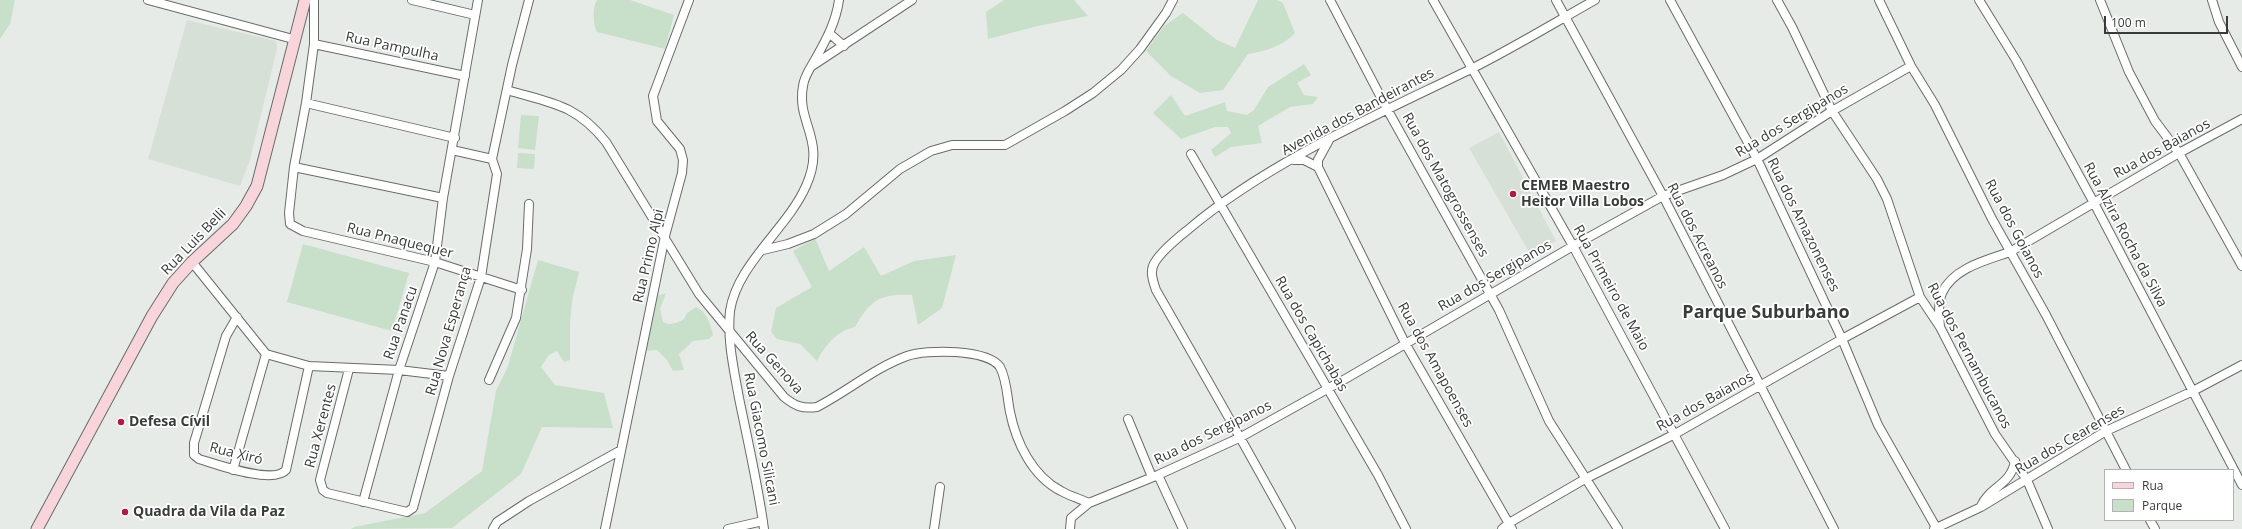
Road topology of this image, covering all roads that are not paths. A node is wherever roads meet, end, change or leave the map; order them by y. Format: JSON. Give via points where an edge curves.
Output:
{"nodes":[{"id":1,"x":148,"y":0,"type":"edge"},
{"id":2,"x":305,"y":0,"type":"edge"},
{"id":3,"x":314,"y":0,"type":"edge"},
{"id":4,"x":412,"y":0,"type":"edge"},
{"id":5,"x":478,"y":0,"type":"edge"},
{"id":6,"x":529,"y":0,"type":"edge"},
{"id":7,"x":689,"y":0,"type":"edge"},
{"id":8,"x":839,"y":0,"type":"edge"},
{"id":9,"x":912,"y":0,"type":"edge"},
{"id":10,"x":1173,"y":0,"type":"edge"},
{"id":11,"x":1330,"y":0,"type":"edge"},
{"id":12,"x":1433,"y":0,"type":"edge"},
{"id":13,"x":1556,"y":0,"type":"edge"},
{"id":14,"x":1595,"y":0,"type":"edge"},
{"id":15,"x":1670,"y":0,"type":"edge"},
{"id":16,"x":1777,"y":0,"type":"edge"},
{"id":17,"x":1879,"y":0,"type":"edge"},
{"id":18,"x":1979,"y":0,"type":"edge"},
{"id":19,"x":2100,"y":0,"type":"edge"},
{"id":20,"x":2212,"y":0,"type":"edge"},
{"id":21,"x":475,"y":16,"type":"junction"},
{"id":22,"x":1565,"y":17,"type":"junction"},
{"id":23,"x":829,"y":33,"type":"junction"},
{"id":24,"x":293,"y":39,"type":"junction"},
{"id":25,"x":314,"y":44,"type":"junction"},
{"id":26,"x":844,"y":46,"type":"junction"},
{"id":27,"x":811,"y":66,"type":"junction"},
{"id":28,"x":1911,"y":66,"type":"junction"},
{"id":29,"x":2242,"y":67,"type":"edge"},
{"id":30,"x":1472,"y":68,"type":"junction"},
{"id":31,"x":465,"y":76,"type":"junction"},
{"id":32,"x":507,"y":90,"type":"junction"},
{"id":33,"x":306,"y":103,"type":"junction"},
{"id":34,"x":1387,"y":109,"type":"junction"},
{"id":35,"x":1832,"y":111,"type":"junction"},
{"id":36,"x":2242,"y":120,"type":"edge"},
{"id":37,"x":455,"y":138,"type":"junction"},
{"id":38,"x":1330,"y":139,"type":"junction"},
{"id":39,"x":452,"y":150,"type":"junction"},
{"id":40,"x":2178,"y":153,"type":"junction"},
{"id":41,"x":1191,"y":154,"type":"dead end"},
{"id":42,"x":492,"y":159,"type":"junction"},
{"id":43,"x":1757,"y":159,"type":"junction"},
{"id":44,"x":1293,"y":160,"type":"junction"},
{"id":45,"x":294,"y":167,"type":"junction"},
{"id":46,"x":1318,"y":167,"type":"junction"},
{"id":47,"x":1663,"y":196,"type":"junction"},
{"id":48,"x":443,"y":198,"type":"junction"},
{"id":49,"x":2094,"y":202,"type":"junction"},
{"id":50,"x":1220,"y":203,"type":"junction"},
{"id":51,"x":529,"y":204,"type":"dead end"},
{"id":52,"x":665,"y":236,"type":"junction"},
{"id":53,"x":1573,"y":246,"type":"junction"},
{"id":54,"x":763,"y":250,"type":"junction"},
{"id":55,"x":2010,"y":252,"type":"junction"},
{"id":56,"x":192,"y":262,"type":"junction"},
{"id":57,"x":435,"y":262,"type":"junction"},
{"id":58,"x":2242,"y":266,"type":"edge"},
{"id":59,"x":481,"y":277,"type":"junction"},
{"id":60,"x":522,"y":290,"type":"junction"},
{"id":61,"x":1490,"y":294,"type":"junction"},
{"id":62,"x":1920,"y":297,"type":"junction"},
{"id":63,"x":237,"y":317,"type":"junction"},
{"id":64,"x":1940,"y":327,"type":"junction"},
{"id":65,"x":729,"y":331,"type":"junction"},
{"id":66,"x":1842,"y":338,"type":"junction"},
{"id":67,"x":1405,"y":343,"type":"junction"},
{"id":68,"x":266,"y":354,"type":"junction"},
{"id":69,"x":2242,"y":365,"type":"edge"},
{"id":70,"x":310,"y":366,"type":"junction"},
{"id":71,"x":349,"y":369,"type":"junction"},
{"id":72,"x":399,"y":370,"type":"junction"},
{"id":73,"x":449,"y":376,"type":"junction"},
{"id":74,"x":489,"y":380,"type":"dead end"},
{"id":75,"x":1760,"y":387,"type":"junction"},
{"id":76,"x":1328,"y":389,"type":"junction"},
{"id":77,"x":2193,"y":391,"type":"junction"},
{"id":78,"x":1128,"y":419,"type":"dead end"},
{"id":79,"x":2106,"y":431,"type":"junction"},
{"id":80,"x":1675,"y":434,"type":"junction"},
{"id":81,"x":1241,"y":437,"type":"junction"},
{"id":82,"x":621,"y":450,"type":"junction"},
{"id":83,"x":2014,"y":461,"type":"junction"},
{"id":84,"x":2125,"y":469,"type":"edge"},
{"id":85,"x":2234,"y":469,"type":"edge"},
{"id":86,"x":234,"y":470,"type":"junction"},
{"id":87,"x":2234,"y":470,"type":"edge"},
{"id":88,"x":1155,"y":476,"type":"junction"},
{"id":89,"x":1585,"y":479,"type":"junction"},
{"id":90,"x":2026,"y":480,"type":"junction"},
{"id":91,"x":2242,"y":485,"type":"edge"},
{"id":92,"x":940,"y":487,"type":"dead end"},
{"id":93,"x":363,"y":502,"type":"junction"},
{"id":94,"x":1089,"y":503,"type":"junction"},
{"id":95,"x":1981,"y":507,"type":"junction"},
{"id":96,"x":413,"y":508,"type":"joint"},
{"id":97,"x":764,"y":525,"type":"edge"},
{"id":98,"x":1511,"y":526,"type":"edge"},
{"id":99,"x":37,"y":529,"type":"edge"},
{"id":100,"x":492,"y":529,"type":"edge"},
{"id":101,"x":605,"y":529,"type":"edge"},
{"id":102,"x":728,"y":529,"type":"edge"},
{"id":103,"x":934,"y":529,"type":"edge"},
{"id":104,"x":1070,"y":529,"type":"edge"},
{"id":105,"x":1182,"y":529,"type":"edge"},
{"id":106,"x":1291,"y":529,"type":"edge"},
{"id":107,"x":1406,"y":529,"type":"edge"},
{"id":108,"x":1502,"y":529,"type":"edge"},
{"id":109,"x":1618,"y":529,"type":"edge"},
{"id":110,"x":1723,"y":529,"type":"edge"},
{"id":111,"x":1834,"y":529,"type":"edge"},
{"id":112,"x":1935,"y":529,"type":"edge"},
{"id":113,"x":2048,"y":529,"type":"edge"}],
"edges":[{"from":1,"to":24,"type":"street"},
{"from":2,"to":24,"type":"street","name":"Rua Luis Belli"},
{"from":3,"to":25,"type":"street"},
{"from":4,"to":21,"type":"street"},
{"from":5,"to":21,"type":"street","name":"Rua Panacu"},
{"from":6,"to":32,"type":"street","name":"Rua Nova Esperança"},
{"from":7,"to":52,"type":"street","name":"Rua Primo Alpi","via":[[653,96],[657,121],[680,149],[683,160],[682,173]]},
{"from":8,"to":23,"type":"street","name":"Rua Giacomo Silicani","via":[[835,21]]},
{"from":9,"to":26,"type":"street"},
{"from":10,"to":54,"type":"street","via":[[1166,13],[1126,64],[1109,81],[1065,111],[1005,145],[952,145],[931,151],[900,169],[846,214],[814,234],[800,241]]},
{"from":11,"to":34,"type":"street","name":"Rua dos Matogrossenses"},
{"from":12,"to":30,"type":"street","name":"Rua Primeiro de Maio"},
{"from":13,"to":22,"type":"street","name":"Rua dos Acreanos"},
{"from":14,"to":22,"type":"street","name":"Avenida dos Bandeirantes"},
{"from":15,"to":43,"type":"street","name":"Rua dos Amazonenses"},
{"from":16,"to":35,"type":"street","name":"Rua dos Pernambucanos"},
{"from":17,"to":28,"type":"street","name":"Rua dos Goianos"},
{"from":18,"to":49,"type":"street","name":"Rua Alzira Rocha da Silva","via":[[2016,60]]},
{"from":19,"to":40,"type":"street","via":[[2128,72],[2155,121]]},
{"from":20,"to":29,"type":"street","via":[[2219,22]]},
{"from":21,"to":31,"type":"street","name":"Rua Panacu"},
{"from":22,"to":30,"type":"street","name":"Avenida dos Bandeirantes"},
{"from":22,"to":47,"type":"street","name":"Rua dos Acreanos"},
{"from":23,"to":26,"type":"street"},
{"from":23,"to":27,"type":"street","name":"Rua Giacomo Silicani"},
{"from":24,"to":56,"type":"street","name":"Rua Luis Belli","via":[[257,186],[233,224]]},
{"from":25,"to":31,"type":"street","name":"Rua Pampulha"},
{"from":25,"to":33,"type":"street"},
{"from":26,"to":27,"type":"street"},
{"from":27,"to":54,"type":"street","name":"Rua Giacomo Silicani","via":[[803,85],[802,95],[813,142],[814,162],[807,185],[796,206]]},
{"from":28,"to":35,"type":"street","name":"Rua dos Sergipanos"},
{"from":28,"to":55,"type":"street","name":"Rua dos Goianos","via":[[1935,105]]},
{"from":30,"to":34,"type":"street","name":"Avenida dos Bandeirantes"},
{"from":30,"to":53,"type":"street","name":"Rua Primeiro de Maio"},
{"from":31,"to":37,"type":"street","name":"Rua Panacu"},
{"from":32,"to":42,"type":"street","name":"Rua Nova Esperança"},
{"from":32,"to":52,"type":"street","name":"Rua Genova","via":[[568,108],[594,127]]},
{"from":33,"to":37,"type":"street"},
{"from":33,"to":45,"type":"street"},
{"from":34,"to":38,"type":"street","name":"Avenida dos Bandeirantes"},
{"from":34,"to":61,"type":"street","name":"Rua dos Matogrossenses"},
{"from":35,"to":43,"type":"street","name":"Rua dos Sergipanos"},
{"from":35,"to":62,"type":"street","name":"Rua dos Pernambucanos","via":[[1877,179],[1887,199]]},
{"from":36,"to":40,"type":"street","name":"Rua dos Baianos"},
{"from":37,"to":39,"type":"street","name":"Rua Panacu"},
{"from":38,"to":44,"type":"street","name":"Avenida dos Bandeirantes"},
{"from":38,"to":46,"type":"street","via":[[1318,160]]},
{"from":39,"to":42,"type":"street"},
{"from":39,"to":48,"type":"street","name":"Rua Panacu"},
{"from":40,"to":49,"type":"street","name":"Rua dos Baianos"},
{"from":40,"to":58,"type":"street"},
{"from":41,"to":50,"type":"street","name":"Rua dos Capichabas"},
{"from":42,"to":59,"type":"street","name":"Rua Nova Esperança","via":[[497,174]]},
{"from":43,"to":47,"type":"street","name":"Rua dos Sergipanos","via":[[1723,175]]},
{"from":43,"to":66,"type":"street","name":"Rua dos Amazonenses"},
{"from":44,"to":46,"type":"street","via":[[1304,160]]},
{"from":44,"to":50,"type":"street","name":"Avenida dos Bandeirantes"},
{"from":45,"to":48,"type":"street"},
{"from":45,"to":57,"type":"street","name":"Rua Pnaquequer","via":[[289,213],[290,224],[295,228]]},
{"from":46,"to":67,"type":"street","name":"Rua dos Amapoenses"},
{"from":47,"to":53,"type":"street","name":"Rua dos Sergipanos"},
{"from":47,"to":75,"type":"street","name":"Rua dos Acreanos"},
{"from":48,"to":57,"type":"street","name":"Rua Panacu"},
{"from":49,"to":55,"type":"street","name":"Rua dos Baianos"},
{"from":49,"to":77,"type":"street","name":"Rua Alzira Rocha da Silva"},
{"from":50,"to":76,"type":"street","name":"Rua dos Capichabas"},
{"from":50,"to":81,"type":"street","name":"Avenida dos Bandeirantes","via":[[1163,253],[1155,261],[1152,271],[1156,290]]},
{"from":51,"to":60,"type":"street"},
{"from":52,"to":65,"type":"street","name":"Rua Genova","via":[[699,294]]},
{"from":52,"to":82,"type":"street","name":"Rua Primo Alpi"},
{"from":53,"to":61,"type":"street","name":"Rua dos Sergipanos"},
{"from":53,"to":80,"type":"street","name":"Rua Primeiro de Maio"},
{"from":54,"to":65,"type":"street","name":"Rua Giacomo Silicani","via":[[749,266],[739,285],[731,310]]},
{"from":55,"to":64,"type":"street","name":"Rua dos Baianos","via":[[1986,260],[1954,277],[1942,294],[1939,306]]},
{"from":55,"to":79,"type":"street","name":"Rua dos Goianos"},
{"from":56,"to":63,"type":"street"},
{"from":56,"to":99,"type":"street","name":"Rua Luis Belli","via":[[173,283],[152,316]]},
{"from":57,"to":59,"type":"street","name":"Rua Pnaquequer"},
{"from":57,"to":72,"type":"street","name":"Rua Panacu"},
{"from":59,"to":60,"type":"street","name":"Rua Pnaquequer"},
{"from":59,"to":73,"type":"street","name":"Rua Nova Esperança"},
{"from":60,"to":74,"type":"street","via":[[516,318]]},
{"from":61,"to":67,"type":"street","name":"Rua dos Sergipanos"},
{"from":61,"to":89,"type":"street","name":"Rua dos Matogrossenses","via":[[1549,421]]},
{"from":62,"to":64,"type":"street","name":"Rua dos Pernambucanos"},
{"from":62,"to":66,"type":"street","name":"Rua dos Baianos"},
{"from":63,"to":68,"type":"street"},
{"from":63,"to":86,"type":"street","name":"Rua Xiró","via":[[226,336],[193,450],[199,459]]},
{"from":64,"to":83,"type":"street","name":"Rua dos Pernambucanos","via":[[1995,434]]},
{"from":65,"to":94,"type":"street","name":"Rua Genova","via":[[784,397],[795,406],[805,408],[817,407],[888,364],[909,355],[932,352],[978,354],[991,358],[999,366],[1004,377],[1014,430],[1038,473],[1060,491]]},
{"from":65,"to":97,"type":"street","name":"Rua Giacomo Silicani","via":[[734,370]]},
{"from":66,"to":75,"type":"street","name":"Rua dos Baianos"},
{"from":66,"to":112,"type":"street","name":"Rua dos Amazonenses","via":[[1878,425]]},
{"from":67,"to":76,"type":"street","name":"Rua dos Sergipanos"},
{"from":67,"to":98,"type":"street","name":"Rua dos Amapoenses"},
{"from":68,"to":70,"type":"street"},
{"from":68,"to":86,"type":"street"},
{"from":69,"to":77,"type":"street","name":"Rua dos Cearenses"},
{"from":70,"to":71,"type":"street"},
{"from":70,"to":86,"type":"street","name":"Rua Xiró","via":[[286,470],[273,476]]},
{"from":71,"to":72,"type":"street"},
{"from":71,"to":93,"type":"street","name":"Rua Xerentes","via":[[320,480],[323,490],[327,493]]},
{"from":72,"to":73,"type":"street"},
{"from":72,"to":93,"type":"street","name":"Rua Panacu"},
{"from":73,"to":96,"type":"street","name":"Rua Nova Esperança"},
{"from":75,"to":80,"type":"street","name":"Rua dos Baianos"},
{"from":75,"to":111,"type":"street","name":"Rua dos Acreanos"},
{"from":76,"to":81,"type":"street","name":"Rua dos Sergipanos"},
{"from":76,"to":107,"type":"street","name":"Rua dos Capichabas"},
{"from":77,"to":79,"type":"street","name":"Rua dos Cearenses"},
{"from":77,"to":85,"type":"street","name":"Rua Alzira Rocha da Silva"},
{"from":78,"to":88,"type":"street"},
{"from":79,"to":84,"type":"street","name":"Rua dos Goianos"},
{"from":79,"to":90,"type":"street","name":"Rua dos Cearenses"},
{"from":80,"to":89,"type":"street","name":"Rua dos Baianos"},
{"from":80,"to":110,"type":"street","name":"Rua Primeiro de Maio"},
{"from":81,"to":88,"type":"street","name":"Rua dos Sergipanos"},
{"from":81,"to":106,"type":"street"},
{"from":82,"to":100,"type":"street","via":[[529,501],[497,522]]},
{"from":82,"to":101,"type":"street","name":"Rua Primo Alpi"},
{"from":83,"to":90,"type":"street","name":"Rua dos Pernambucanos"},
{"from":83,"to":95,"type":"street","via":[[2010,475],[1987,497]]},
{"from":87,"to":91,"type":"street","name":"Rua Alzira Rocha da Silva"},
{"from":88,"to":94,"type":"street","name":"Rua dos Sergipanos"},
{"from":88,"to":105,"type":"street"},
{"from":89,"to":98,"type":"street","name":"Rua dos Baianos"},
{"from":89,"to":109,"type":"street","name":"Rua dos Matogrossenses"},
{"from":90,"to":95,"type":"street","name":"Rua dos Cearenses"},
{"from":90,"to":113,"type":"street","name":"Rua dos Pernambucanos"},
{"from":92,"to":103,"type":"street"},
{"from":93,"to":96,"type":"street","name":"Rua Xerentes","via":[[402,513]]},
{"from":94,"to":104,"type":"street","name":"Rua dos Sergipanos","via":[[1071,518]]},
{"from":95,"to":112,"type":"street","name":"Rua dos Cearenses"},
{"from":97,"to":102,"type":"street"},
{"from":98,"to":108,"type":"street","name":"Rua dos Baianos"}]}
